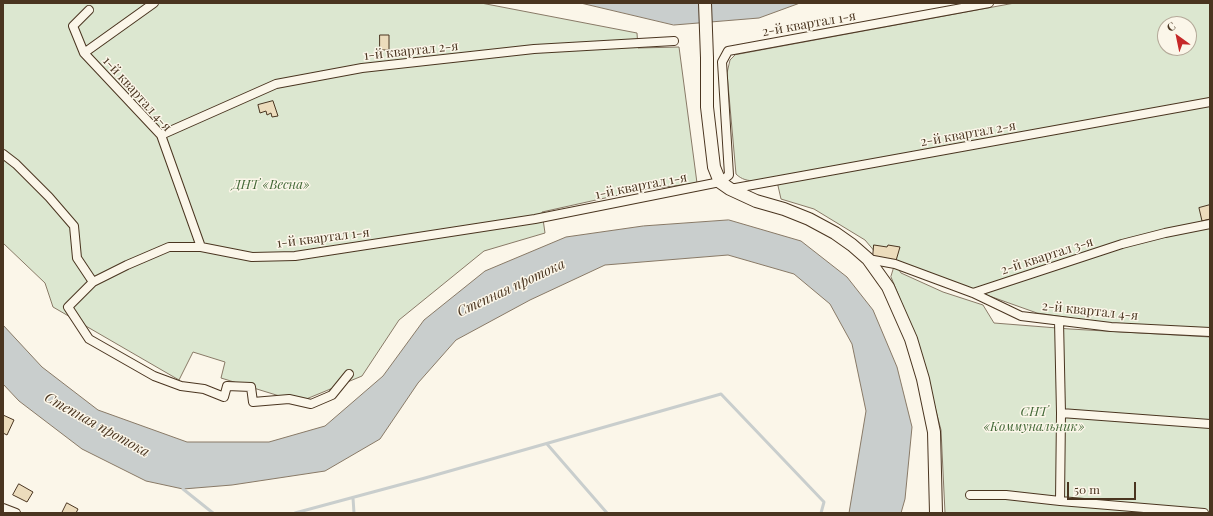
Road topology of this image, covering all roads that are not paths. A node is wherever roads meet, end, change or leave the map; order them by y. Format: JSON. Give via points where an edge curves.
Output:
{"nodes":[{"id":1,"x":154,"y":3,"type":"edge"},
{"id":2,"x":705,"y":3,"type":"edge"},
{"id":3,"x":989,"y":3,"type":"edge"},
{"id":4,"x":89,"y":10,"type":"dead end"},
{"id":5,"x":674,"y":41,"type":"dead end"},
{"id":6,"x":84,"y":53,"type":"junction"},
{"id":7,"x":1210,"y":102,"type":"edge"},
{"id":8,"x":161,"y":135,"type":"junction"},
{"id":9,"x":3,"y":154,"type":"edge"},
{"id":10,"x":725,"y":186,"type":"junction"},
{"id":11,"x":1210,"y":224,"type":"edge"},
{"id":12,"x":201,"y":247,"type":"junction"},
{"id":13,"x":868,"y":259,"type":"junction"},
{"id":14,"x":93,"y":282,"type":"junction"},
{"id":15,"x":973,"y":293,"type":"junction"},
{"id":16,"x":1059,"y":321,"type":"junction"},
{"id":17,"x":1210,"y":332,"type":"edge"},
{"id":18,"x":349,"y":374,"type":"dead end"},
{"id":19,"x":1061,"y":413,"type":"junction"},
{"id":20,"x":1210,"y":424,"type":"edge"},
{"id":21,"x":970,"y":495,"type":"dead end"},
{"id":22,"x":1060,"y":502,"type":"junction"},
{"id":23,"x":3,"y":508,"type":"edge"},
{"id":24,"x":16,"y":513,"type":"edge"},
{"id":25,"x":936,"y":513,"type":"edge"},
{"id":26,"x":1204,"y":513,"type":"edge"}],
"edges":[{"from":1,"to":6,"type":"street"},
{"from":2,"to":10,"type":"street","via":[[707,107],[714,167]]},
{"from":3,"to":10,"type":"street","name":"2-й квартал 1-я","via":[[728,51],[722,62],[729,175]]},
{"from":4,"to":6,"type":"street","name":"1-й квартал 4-я","via":[[73,26]]},
{"from":5,"to":8,"type":"street","name":"1-й квартал 2-я","via":[[526,50],[362,68],[276,84]]},
{"from":6,"to":8,"type":"street","name":"1-й квартал 4-я"},
{"from":7,"to":10,"type":"street","name":"2-й квартал 2-я"},
{"from":8,"to":12,"type":"street","name":"1-й квартал 4-я"},
{"from":9,"to":14,"type":"street","via":[[49,196],[74,226],[77,258]]},
{"from":10,"to":12,"type":"street","name":"1-й квартал 1-я","via":[[535,219],[295,256],[252,257]]},
{"from":10,"to":13,"type":"street","via":[[756,201],[809,218],[835,233]]},
{"from":11,"to":15,"type":"street","name":"2-й квартал 3-я","via":[[1122,244]]},
{"from":12,"to":14,"type":"street","name":"1-й квартал 1-я","via":[[169,247]]},
{"from":13,"to":15,"type":"street","via":[[895,264]]},
{"from":13,"to":25,"type":"street","via":[[888,287],[911,339],[923,379],[934,432]]},
{"from":14,"to":18,"type":"street","name":"1-й квартал 1-я","via":[[68,307],[89,339],[154,376],[224,397],[227,386],[251,387],[253,402],[289,399],[311,404],[332,395]]},
{"from":15,"to":16,"type":"street","name":"2-й квартал 4-я","via":[[1021,316]]},
{"from":16,"to":17,"type":"street","name":"2-й квартал 4-я","via":[[1112,327]]},
{"from":16,"to":19,"type":"street"},
{"from":19,"to":20,"type":"street"},
{"from":19,"to":22,"type":"street"},
{"from":21,"to":22,"type":"street","via":[[1006,495]]},
{"from":22,"to":26,"type":"street"},
{"from":23,"to":24,"type":"street"}]}
